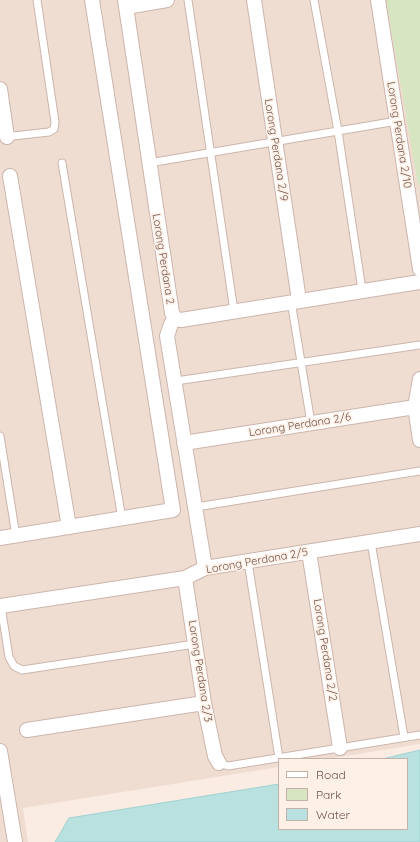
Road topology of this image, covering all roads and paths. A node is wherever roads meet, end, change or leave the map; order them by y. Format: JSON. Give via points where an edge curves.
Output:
{"nodes":[{"id":1,"x":37,"y":0,"type":"edge"},
{"id":2,"x":92,"y":0,"type":"edge"},
{"id":3,"x":167,"y":0,"type":"edge"},
{"id":4,"x":188,"y":0,"type":"edge"},
{"id":5,"x":254,"y":0,"type":"edge"},
{"id":6,"x":314,"y":0,"type":"edge"},
{"id":7,"x":378,"y":0,"type":"edge"},
{"id":8,"x":125,"y":3,"type":"edge"},
{"id":9,"x":0,"y":90,"type":"edge"},
{"id":10,"x":397,"y":121,"type":"junction"},
{"id":11,"x":338,"y":132,"type":"junction"},
{"id":12,"x":4,"y":137,"type":"edge"},
{"id":13,"x":275,"y":142,"type":"junction"},
{"id":14,"x":211,"y":153,"type":"junction"},
{"id":15,"x":62,"y":163,"type":"dead end"},
{"id":16,"x":149,"y":163,"type":"junction"},
{"id":17,"x":10,"y":176,"type":"dead end"},
{"id":18,"x":420,"y":270,"type":"edge"},
{"id":19,"x":420,"y":282,"type":"edge"},
{"id":20,"x":362,"y":290,"type":"junction"},
{"id":21,"x":295,"y":301,"type":"junction"},
{"id":22,"x":234,"y":311,"type":"junction"},
{"id":23,"x":175,"y":319,"type":"junction"},
{"id":24,"x":420,"y":345,"type":"edge"},
{"id":25,"x":302,"y":362,"type":"junction"},
{"id":26,"x":420,"y":378,"type":"edge"},
{"id":27,"x":176,"y":381,"type":"junction"},
{"id":28,"x":415,"y":407,"type":"junction"},
{"id":29,"x":311,"y":423,"type":"junction"},
{"id":30,"x":0,"y":436,"type":"edge"},
{"id":31,"x":420,"y":440,"type":"edge"},
{"id":32,"x":184,"y":443,"type":"junction"},
{"id":33,"x":420,"y":471,"type":"edge"},
{"id":34,"x":196,"y":507,"type":"junction"},
{"id":35,"x":122,"y":519,"type":"junction"},
{"id":36,"x":69,"y":527,"type":"junction"},
{"id":37,"x":420,"y":534,"type":"edge"},
{"id":38,"x":16,"y":536,"type":"junction"},
{"id":39,"x":0,"y":538,"type":"edge"},
{"id":40,"x":371,"y":542,"type":"junction"},
{"id":41,"x":309,"y":552,"type":"junction"},
{"id":42,"x":248,"y":562,"type":"junction"},
{"id":43,"x":205,"y":568,"type":"junction"},
{"id":44,"x":185,"y":578,"type":"junction"},
{"id":45,"x":0,"y":606,"type":"edge"},
{"id":46,"x":195,"y":644,"type":"junction"},
{"id":47,"x":204,"y":703,"type":"junction"},
{"id":48,"x":27,"y":730,"type":"dead end"},
{"id":49,"x":420,"y":735,"type":"edge"},
{"id":50,"x":404,"y":738,"type":"junction"},
{"id":51,"x":340,"y":748,"type":"junction"},
{"id":52,"x":0,"y":751,"type":"edge"},
{"id":53,"x":278,"y":758,"type":"edge"},
{"id":54,"x":279,"y":758,"type":"joint"},
{"id":55,"x":219,"y":763,"type":"joint"},
{"id":56,"x":3,"y":793,"type":"edge"},
{"id":57,"x":14,"y":842,"type":"edge"}],
"edges":[{"from":1,"to":12,"type":"lane","via":[[54,129],[49,132]]},
{"from":2,"to":35,"type":"street","via":[[173,510]]},
{"from":3,"to":8,"type":"street"},
{"from":4,"to":14,"type":"lane"},
{"from":5,"to":13,"type":"street","name":"Lorong Perdana 2/9"},
{"from":6,"to":11,"type":"lane"},
{"from":7,"to":10,"type":"street","name":"Lorong Perdana 2/10"},
{"from":8,"to":16,"type":"street","name":"Lorong Perdana 2"},
{"from":9,"to":12,"type":"street"},
{"from":10,"to":11,"type":"lane"},
{"from":10,"to":18,"type":"street","name":"Lorong Perdana 2/10"},
{"from":11,"to":13,"type":"lane"},
{"from":11,"to":20,"type":"lane"},
{"from":13,"to":14,"type":"lane"},
{"from":13,"to":21,"type":"street","name":"Lorong Perdana 2/9"},
{"from":14,"to":16,"type":"lane"},
{"from":14,"to":22,"type":"lane"},
{"from":15,"to":35,"type":"lane"},
{"from":16,"to":23,"type":"street","name":"Lorong Perdana 2"},
{"from":17,"to":36,"type":"street"},
{"from":19,"to":20,"type":"street","name":"Lorong Perdana 2"},
{"from":20,"to":21,"type":"street","name":"Lorong Perdana 2"},
{"from":21,"to":22,"type":"street","name":"Lorong Perdana 2"},
{"from":21,"to":25,"type":"lane"},
{"from":22,"to":23,"type":"street","name":"Lorong Perdana 2"},
{"from":23,"to":27,"type":"street","via":[[167,336]]},
{"from":24,"to":25,"type":"lane"},
{"from":25,"to":27,"type":"lane"},
{"from":25,"to":29,"type":"lane"},
{"from":26,"to":28,"type":"street"},
{"from":27,"to":32,"type":"street"},
{"from":28,"to":29,"type":"street","name":"Lorong Perdana 2/6"},
{"from":28,"to":31,"type":"street"},
{"from":29,"to":32,"type":"street","name":"Lorong Perdana 2/6"},
{"from":30,"to":38,"type":"lane"},
{"from":32,"to":34,"type":"street"},
{"from":33,"to":34,"type":"lane"},
{"from":34,"to":43,"type":"street"},
{"from":35,"to":36,"type":"street"},
{"from":36,"to":38,"type":"street"},
{"from":37,"to":40,"type":"street","name":"Lorong Perdana 2/5"},
{"from":38,"to":39,"type":"street"},
{"from":40,"to":41,"type":"street","name":"Lorong Perdana 2/5"},
{"from":40,"to":50,"type":"lane"},
{"from":41,"to":42,"type":"street","name":"Lorong Perdana 2/5"},
{"from":41,"to":51,"type":"street","name":"Lorong Perdana 2/2"},
{"from":42,"to":43,"type":"street","name":"Lorong Perdana 2/5"},
{"from":42,"to":54,"type":"lane"},
{"from":43,"to":44,"type":"street","name":"Lorong Perdana 2/5"},
{"from":44,"to":45,"type":"street","name":"Lorong Perdana 2/5"},
{"from":44,"to":46,"type":"street","name":"Lorong Perdana 2/3"},
{"from":45,"to":46,"type":"lane","via":[[9,658],[14,666],[22,670]]},
{"from":46,"to":47,"type":"street","name":"Lorong Perdana 2/3"},
{"from":47,"to":48,"type":"street"},
{"from":47,"to":55,"type":"street","name":"Lorong Perdana 2/3","via":[[215,756]]},
{"from":49,"to":50,"type":"lane"},
{"from":50,"to":51,"type":"lane"},
{"from":51,"to":54,"type":"lane"},
{"from":52,"to":56,"type":"street"},
{"from":53,"to":55,"type":"lane","via":[[228,766]]},
{"from":56,"to":57,"type":"street"}]}
